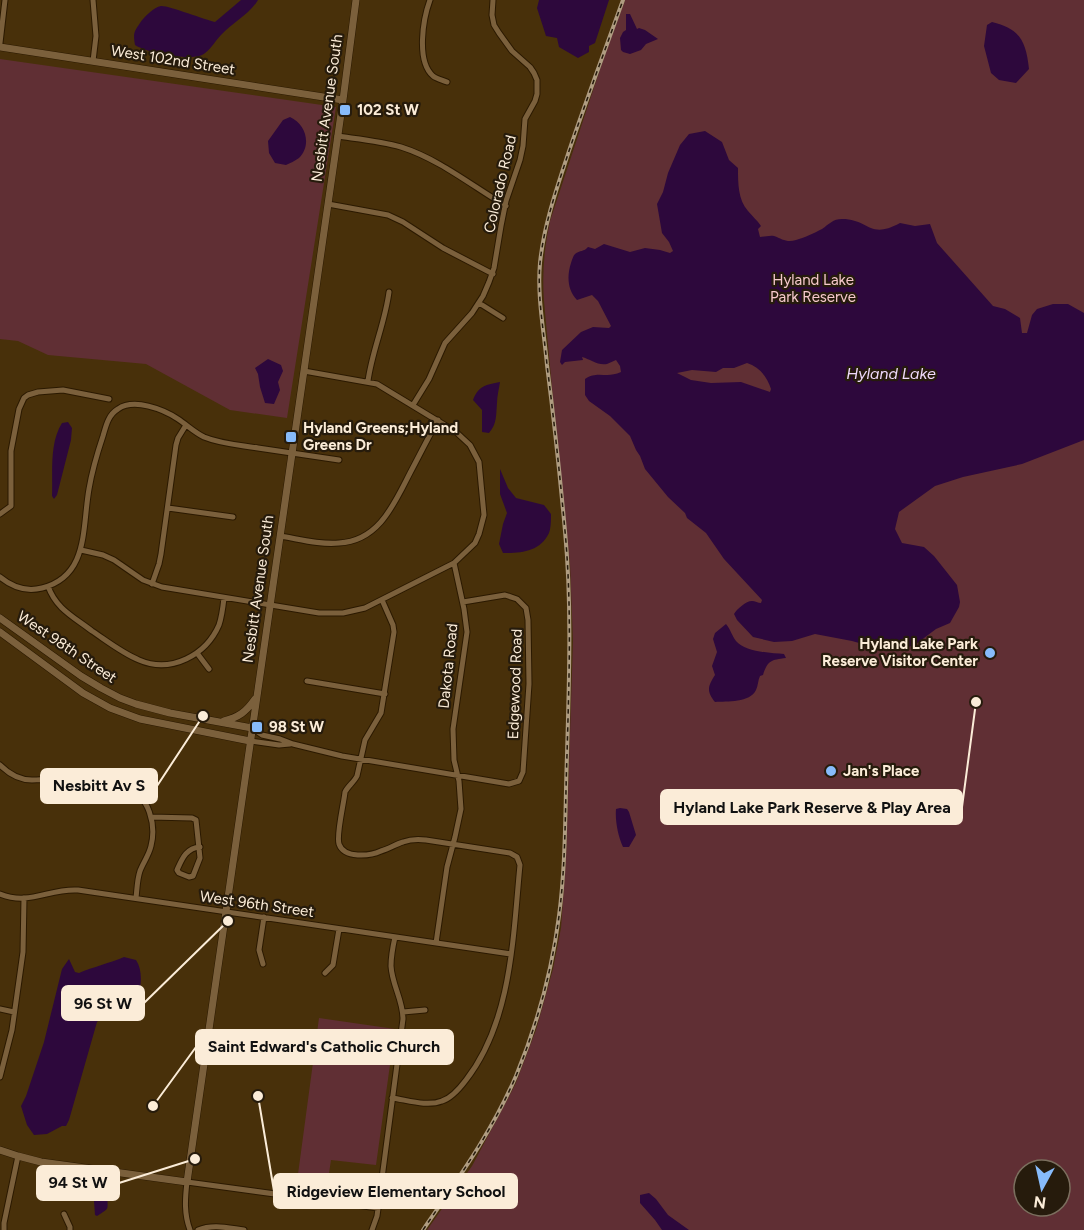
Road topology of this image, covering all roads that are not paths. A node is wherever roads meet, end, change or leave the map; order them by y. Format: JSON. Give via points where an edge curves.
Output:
{"nodes":[{"id":1,"x":5,"y":0,"type":"edge"},
{"id":2,"x":93,"y":0,"type":"edge"},
{"id":3,"x":356,"y":0,"type":"edge"},
{"id":4,"x":430,"y":0,"type":"edge"},
{"id":5,"x":493,"y":0,"type":"edge"},
{"id":6,"x":0,"y":45,"type":"edge"},
{"id":7,"x":93,"y":61,"type":"junction"},
{"id":8,"x":545,"y":79,"type":"dead end"},
{"id":9,"x":537,"y":80,"type":"junction"},
{"id":10,"x":447,"y":82,"type":"dead end"},
{"id":11,"x":343,"y":100,"type":"junction"},
{"id":12,"x":337,"y":136,"type":"junction"},
{"id":13,"x":328,"y":204,"type":"junction"},
{"id":14,"x":506,"y":206,"type":"junction"},
{"id":15,"x":493,"y":274,"type":"junction"},
{"id":16,"x":388,"y":292,"type":"dead end"},
{"id":17,"x":478,"y":303,"type":"junction"},
{"id":18,"x":503,"y":318,"type":"dead end"},
{"id":19,"x":304,"y":371,"type":"junction"},
{"id":20,"x":368,"y":381,"type":"junction"},
{"id":21,"x":109,"y":399,"type":"dead end"},
{"id":22,"x":413,"y":405,"type":"junction"},
{"id":23,"x":438,"y":420,"type":"junction"},
{"id":24,"x":186,"y":425,"type":"junction"},
{"id":25,"x":292,"y":453,"type":"junction"},
{"id":26,"x":339,"y":460,"type":"dead end"},
{"id":27,"x":168,"y":508,"type":"junction"},
{"id":28,"x":0,"y":514,"type":"edge"},
{"id":29,"x":233,"y":517,"type":"dead end"},
{"id":30,"x":280,"y":536,"type":"junction"},
{"id":31,"x":81,"y":550,"type":"junction"},
{"id":32,"x":454,"y":563,"type":"junction"},
{"id":33,"x":2,"y":579,"type":"edge"},
{"id":34,"x":152,"y":584,"type":"junction"},
{"id":35,"x":48,"y":586,"type":"junction"},
{"id":36,"x":0,"y":588,"type":"edge"},
{"id":37,"x":224,"y":598,"type":"junction"},
{"id":38,"x":382,"y":600,"type":"junction"},
{"id":39,"x":463,"y":602,"type":"junction"},
{"id":40,"x":270,"y":606,"type":"junction"},
{"id":41,"x":0,"y":618,"type":"edge"},
{"id":42,"x":0,"y":632,"type":"edge"},
{"id":43,"x":197,"y":653,"type":"junction"},
{"id":44,"x":209,"y":669,"type":"dead end"},
{"id":45,"x":307,"y":681,"type":"dead end"},
{"id":46,"x":385,"y":694,"type":"junction"},
{"id":47,"x":256,"y":697,"type":"junction"},
{"id":48,"x":221,"y":722,"type":"junction"},
{"id":49,"x":252,"y":728,"type":"junction"},
{"id":50,"x":250,"y":741,"type":"junction"},
{"id":51,"x":293,"y":744,"type":"junction"},
{"id":52,"x":361,"y":760,"type":"junction"},
{"id":53,"x":0,"y":765,"type":"edge"},
{"id":54,"x":458,"y":776,"type":"junction"},
{"id":55,"x":509,"y":784,"type":"joint"},
{"id":56,"x":151,"y":817,"type":"junction"},
{"id":57,"x":453,"y":844,"type":"junction"},
{"id":58,"x":200,"y":847,"type":"junction"},
{"id":59,"x":0,"y":894,"type":"edge"},
{"id":60,"x":24,"y":898,"type":"junction"},
{"id":61,"x":136,"y":898,"type":"junction"},
{"id":62,"x":226,"y":912,"type":"junction"},
{"id":63,"x":264,"y":917,"type":"junction"},
{"id":64,"x":339,"y":928,"type":"junction"},
{"id":65,"x":395,"y":937,"type":"junction"},
{"id":66,"x":436,"y":943,"type":"junction"},
{"id":67,"x":512,"y":954,"type":"junction"},
{"id":68,"x":263,"y":964,"type":"dead end"},
{"id":69,"x":325,"y":973,"type":"dead end"},
{"id":70,"x":0,"y":1010,"type":"edge"},
{"id":71,"x":425,"y":1010,"type":"dead end"},
{"id":72,"x":14,"y":1012,"type":"junction"},
{"id":73,"x":403,"y":1012,"type":"junction"},
{"id":74,"x":0,"y":1077,"type":"edge"},
{"id":75,"x":392,"y":1098,"type":"junction"},
{"id":76,"x":0,"y":1150,"type":"edge"},
{"id":77,"x":18,"y":1156,"type":"junction"},
{"id":78,"x":187,"y":1182,"type":"junction"},
{"id":79,"x":378,"y":1208,"type":"junction"},
{"id":80,"x":3,"y":1214,"type":"edge"},
{"id":81,"x":64,"y":1214,"type":"dead end"},
{"id":82,"x":228,"y":1229,"type":"edge"},
{"id":83,"x":4,"y":1230,"type":"edge"},
{"id":84,"x":70,"y":1230,"type":"edge"},
{"id":85,"x":190,"y":1230,"type":"edge"},
{"id":86,"x":198,"y":1230,"type":"edge"},
{"id":87,"x":244,"y":1230,"type":"edge"},
{"id":88,"x":372,"y":1230,"type":"edge"}],
"edges":[{"from":1,"to":6,"type":"street"},
{"from":2,"to":7,"type":"street"},
{"from":3,"to":11,"type":"street","name":"Nesbitt Avenue South"},
{"from":4,"to":10,"type":"street","via":[[424,25],[425,63],[435,77]]},
{"from":5,"to":9,"type":"street","via":[[494,25]]},
{"from":6,"to":7,"type":"street","name":"West 102nd Street"},
{"from":7,"to":11,"type":"street","name":"West 102nd Street"},
{"from":8,"to":9,"type":"street"},
{"from":9,"to":14,"type":"street","name":"Colorado Road","via":[[537,94],[525,119],[520,160]]},
{"from":11,"to":12,"type":"street","name":"Nesbitt Avenue South"},
{"from":12,"to":13,"type":"street","name":"Nesbitt Avenue South"},
{"from":12,"to":14,"type":"street","via":[[411,151],[436,162]]},
{"from":13,"to":15,"type":"street","via":[[388,215]]},
{"from":13,"to":19,"type":"street","name":"Nesbitt Avenue South"},
{"from":14,"to":15,"type":"street","name":"Colorado Road"},
{"from":15,"to":17,"type":"street","name":"Colorado Road"},
{"from":16,"to":20,"type":"street"},
{"from":17,"to":18,"type":"street"},
{"from":17,"to":22,"type":"street","name":"Colorado Road","via":[[445,344]]},
{"from":19,"to":20,"type":"street"},
{"from":19,"to":25,"type":"street","name":"Nesbitt Avenue South"},
{"from":20,"to":22,"type":"street"},
{"from":21,"to":28,"type":"street","via":[[63,390],[38,392],[24,398],[11,451],[11,506]]},
{"from":22,"to":23,"type":"street"},
{"from":23,"to":30,"type":"street","via":[[386,518],[367,535],[339,543]]},
{"from":23,"to":32,"type":"street","via":[[456,432],[475,453],[484,504],[475,543]]},
{"from":24,"to":25,"type":"street","via":[[216,441]]},
{"from":24,"to":27,"type":"street","via":[[176,445]]},
{"from":24,"to":31,"type":"street","via":[[167,413],[134,405],[112,414],[94,465]]},
{"from":25,"to":26,"type":"street"},
{"from":25,"to":30,"type":"street","name":"Nesbitt Avenue South"},
{"from":27,"to":29,"type":"street"},
{"from":27,"to":34,"type":"street"},
{"from":30,"to":40,"type":"street","name":"Nesbitt Avenue South"},
{"from":31,"to":34,"type":"street","via":[[114,560]]},
{"from":31,"to":35,"type":"street","via":[[71,570]]},
{"from":32,"to":38,"type":"street"},
{"from":32,"to":39,"type":"street","name":"Dakota Road"},
{"from":33,"to":35,"type":"street","via":[[27,590]]},
{"from":33,"to":36,"type":"street"},
{"from":34,"to":37,"type":"street"},
{"from":35,"to":43,"type":"street","via":[[60,607],[139,660],[171,664]]},
{"from":37,"to":40,"type":"street"},
{"from":37,"to":43,"type":"street","via":[[218,627]]},
{"from":38,"to":40,"type":"street","via":[[354,612],[331,614]]},
{"from":38,"to":46,"type":"street","via":[[394,632]]},
{"from":39,"to":54,"type":"street","name":"Dakota Road","via":[[467,632],[453,729]]},
{"from":39,"to":55,"type":"street","name":"Edgewood Road","via":[[505,595],[517,599],[528,614],[529,684],[523,772],[519,781]]},
{"from":40,"to":47,"type":"street","name":"Nesbitt Avenue South"},
{"from":41,"to":48,"type":"street","name":"West 98th Street","via":[[81,676],[120,698]]},
{"from":42,"to":50,"type":"street","name":"West 98th Street","via":[[83,693],[110,708],[140,719]]},
{"from":43,"to":44,"type":"street"},
{"from":45,"to":46,"type":"street"},
{"from":46,"to":52,"type":"street","via":[[381,713],[365,740]]},
{"from":47,"to":48,"type":"street","via":[[238,717]]},
{"from":47,"to":49,"type":"street","name":"Nesbitt Avenue South"},
{"from":48,"to":49,"type":"street","name":"West 98th Street"},
{"from":49,"to":50,"type":"street","name":"Nesbitt Avenue South"},
{"from":49,"to":51,"type":"street","name":"West 98th Street"},
{"from":50,"to":51,"type":"street","name":"West 98th Street"},
{"from":50,"to":62,"type":"street","name":"Nesbitt Avenue South"},
{"from":51,"to":52,"type":"street","name":"West 98th Street"},
{"from":52,"to":54,"type":"street","name":"West 98th Street"},
{"from":52,"to":57,"type":"street","via":[[357,776],[345,792],[338,842],[342,850],[357,855],[374,854],[411,840]]},
{"from":53,"to":56,"type":"street","via":[[15,776],[52,782],[85,800],[101,799],[120,791],[133,792],[146,803]]},
{"from":54,"to":55,"type":"street","name":"West 98th Street"},
{"from":54,"to":57,"type":"street","name":"Dakota Road","via":[[461,809]]},
{"from":56,"to":58,"type":"street","via":[[196,820]]},
{"from":56,"to":61,"type":"street","via":[[153,835]]},
{"from":57,"to":66,"type":"street","name":"Dakota Road"},
{"from":57,"to":67,"type":"street","via":[[517,857]]},
{"from":58,"to":58,"type":"street","via":[[193,876],[178,873],[184,855]]},
{"from":59,"to":60,"type":"street","name":"West 96th Street"},
{"from":60,"to":61,"type":"street","name":"West 96th Street","via":[[69,889]]},
{"from":60,"to":72,"type":"street","via":[[24,943]]},
{"from":61,"to":62,"type":"street","name":"West 96th Street"},
{"from":62,"to":63,"type":"street","name":"West 96th Street"},
{"from":62,"to":78,"type":"street","name":"Nesbitt Avenue South"},
{"from":63,"to":64,"type":"street","name":"West 96th Street"},
{"from":63,"to":68,"type":"street","via":[[259,950]]},
{"from":64,"to":65,"type":"street","name":"West 96th Street"},
{"from":64,"to":69,"type":"street","via":[[333,965]]},
{"from":65,"to":66,"type":"street","name":"West 96th Street"},
{"from":65,"to":73,"type":"street","via":[[391,965]]},
{"from":66,"to":67,"type":"street","name":"West 96th Street"},
{"from":67,"to":75,"type":"street","via":[[492,1032],[462,1084],[441,1102]]},
{"from":70,"to":72,"type":"street"},
{"from":71,"to":73,"type":"street"},
{"from":72,"to":74,"type":"street"},
{"from":73,"to":75,"type":"street"},
{"from":75,"to":79,"type":"street"},
{"from":76,"to":77,"type":"street"},
{"from":77,"to":78,"type":"street"},
{"from":77,"to":80,"type":"street"},
{"from":78,"to":79,"type":"street"},
{"from":78,"to":85,"type":"street","via":[[185,1212]]},
{"from":79,"to":88,"type":"street"},
{"from":80,"to":83,"type":"street"},
{"from":81,"to":84,"type":"street"},
{"from":82,"to":86,"type":"street","via":[[209,1226]]},
{"from":82,"to":87,"type":"street"}]}
